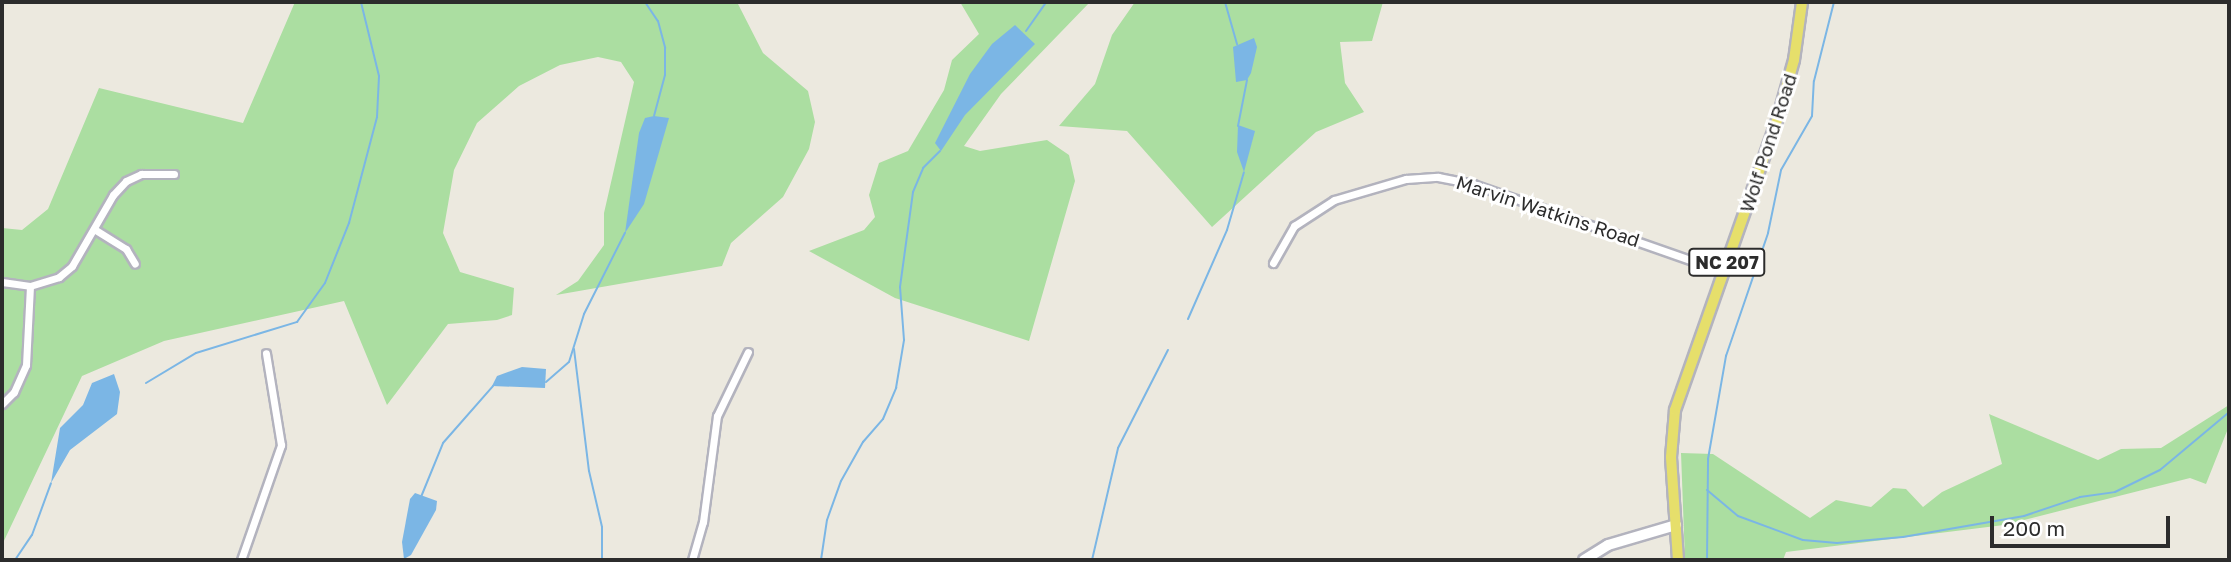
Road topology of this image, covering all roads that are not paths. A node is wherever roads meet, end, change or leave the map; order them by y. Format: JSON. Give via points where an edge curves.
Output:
{"nodes":[{"id":1,"x":1802,"y":2,"type":"edge"},
{"id":2,"x":174,"y":174,"type":"dead end"},
{"id":3,"x":94,"y":229,"type":"junction"},
{"id":4,"x":1273,"y":263,"type":"dead end"},
{"id":5,"x":135,"y":264,"type":"dead end"},
{"id":6,"x":1724,"y":272,"type":"junction"},
{"id":7,"x":2,"y":282,"type":"edge"},
{"id":8,"x":30,"y":286,"type":"junction"},
{"id":9,"x":748,"y":352,"type":"dead end"},
{"id":10,"x":266,"y":353,"type":"dead end"},
{"id":11,"x":2,"y":404,"type":"edge"},
{"id":12,"x":1676,"y":525,"type":"junction"},
{"id":13,"x":241,"y":560,"type":"edge"},
{"id":14,"x":692,"y":560,"type":"edge"},
{"id":15,"x":1584,"y":560,"type":"edge"},
{"id":16,"x":1678,"y":560,"type":"edge"}],
"edges":[{"from":1,"to":6,"type":"main road","name":"Wolf Pond Road","number":"NC 207","via":[[1785,94]]},
{"from":2,"to":3,"type":"street","via":[[157,171],[126,181]]},
{"from":3,"to":5,"type":"street","via":[[117,242]]},
{"from":3,"to":8,"type":"street","via":[[72,266],[59,277]]},
{"from":4,"to":6,"type":"street","name":"Marvin Watkins Road","via":[[1294,226],[1340,197],[1406,179],[1438,177],[1473,184]]},
{"from":6,"to":12,"type":"main road","name":"Wolf Pond Road","number":"NC 207","via":[[1675,410],[1671,457]]},
{"from":7,"to":8,"type":"street"},
{"from":8,"to":11,"type":"street","via":[[26,365],[14,392]]},
{"from":9,"to":14,"type":"street","via":[[717,416],[703,522]]},
{"from":10,"to":13,"type":"street","via":[[281,445]]},
{"from":12,"to":15,"type":"street","via":[[1608,545]]},
{"from":12,"to":16,"type":"main road","number":"NC 207"}]}
